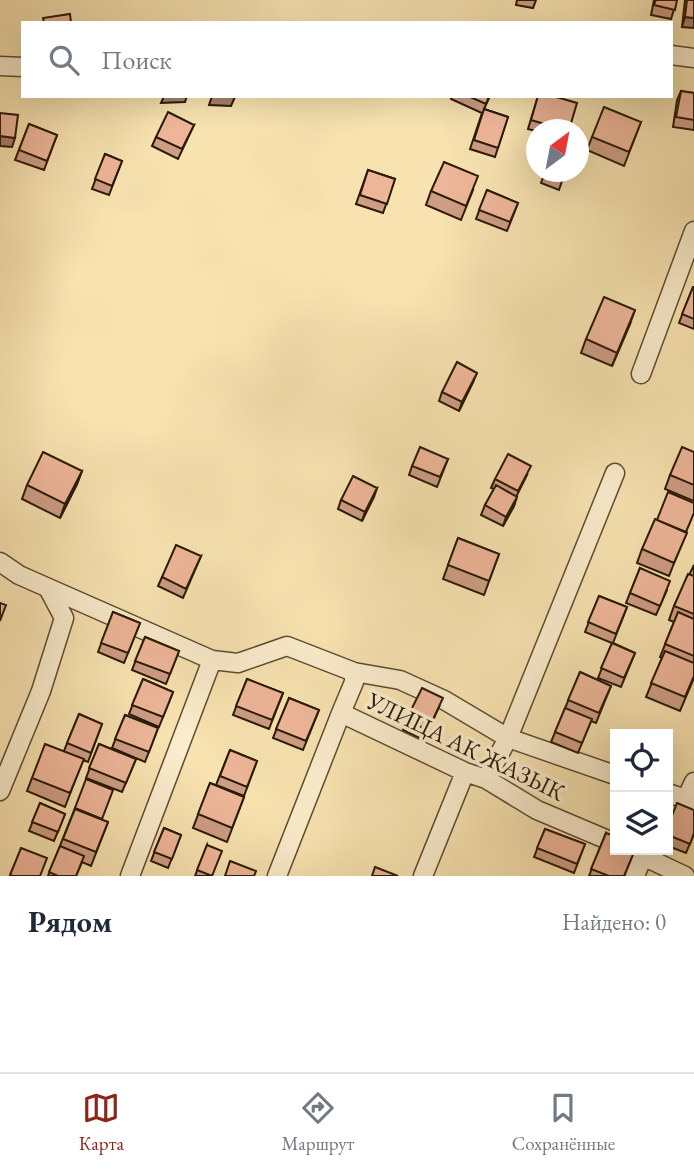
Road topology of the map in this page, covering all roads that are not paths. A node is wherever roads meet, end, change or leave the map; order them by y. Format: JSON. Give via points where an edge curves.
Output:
{"nodes":[{"id":1,"x":673,"y":55,"type":"edge"},
{"id":2,"x":694,"y":58,"type":"edge"},
{"id":3,"x":0,"y":66,"type":"edge"},
{"id":4,"x":21,"y":67,"type":"edge"},
{"id":5,"x":694,"y":231,"type":"edge"},
{"id":6,"x":641,"y":374,"type":"dead end"},
{"id":7,"x":615,"y":473,"type":"dead end"},
{"id":8,"x":0,"y":562,"type":"edge"},
{"id":9,"x":48,"y":588,"type":"junction"},
{"id":10,"x":212,"y":660,"type":"junction"},
{"id":11,"x":354,"y":672,"type":"junction"},
{"id":12,"x":341,"y":713,"type":"junction"},
{"id":13,"x":508,"y":738,"type":"junction"},
{"id":14,"x":465,"y":772,"type":"junction"},
{"id":15,"x":610,"y":773,"type":"edge"},
{"id":16,"x":486,"y":779,"type":"junction"},
{"id":17,"x":694,"y":782,"type":"edge"},
{"id":18,"x":0,"y":791,"type":"edge"},
{"id":19,"x":673,"y":795,"type":"edge"},
{"id":20,"x":690,"y":801,"type":"edge"},
{"id":21,"x":610,"y":841,"type":"edge"},
{"id":22,"x":636,"y":855,"type":"edge"},
{"id":23,"x":640,"y":855,"type":"edge"},
{"id":24,"x":130,"y":876,"type":"edge"},
{"id":25,"x":277,"y":876,"type":"edge"},
{"id":26,"x":423,"y":876,"type":"edge"},
{"id":27,"x":635,"y":876,"type":"edge"},
{"id":28,"x":685,"y":876,"type":"edge"}],
"edges":[{"from":1,"to":2,"type":"street"},
{"from":3,"to":4,"type":"street"},
{"from":5,"to":6,"type":"street"},
{"from":7,"to":13,"type":"street"},
{"from":8,"to":9,"type":"street","name":"УЛИЦА АК ЖАЗЫК"},
{"from":9,"to":10,"type":"street","name":"УЛИЦА АК ЖАЗЫК"},
{"from":9,"to":18,"type":"street","via":[[64,618],[41,691]]},
{"from":10,"to":11,"type":"street","name":"УЛИЦА АК ЖАЗЫК","via":[[239,663],[287,646]]},
{"from":10,"to":24,"type":"street"},
{"from":11,"to":12,"type":"street","name":"УЛИЦА АК ЖАЗЫК"},
{"from":11,"to":13,"type":"street","name":"УЛИЦА АК ЖАЗЫК","via":[[400,680],[444,699]]},
{"from":12,"to":14,"type":"street","name":"УЛИЦА АК ЖАЗЫК"},
{"from":12,"to":25,"type":"street"},
{"from":13,"to":15,"type":"street","name":"УЛИЦА АК ЖАЗЫК"},
{"from":13,"to":16,"type":"street"},
{"from":14,"to":16,"type":"street","name":"УЛИЦА АК ЖАЗЫК"},
{"from":14,"to":26,"type":"street"},
{"from":16,"to":21,"type":"street","name":"УЛИЦА АК ЖАЗЫК","via":[[537,810]]},
{"from":17,"to":20,"type":"street"},
{"from":19,"to":20,"type":"street"},
{"from":22,"to":27,"type":"street"},
{"from":23,"to":28,"type":"street"}]}
